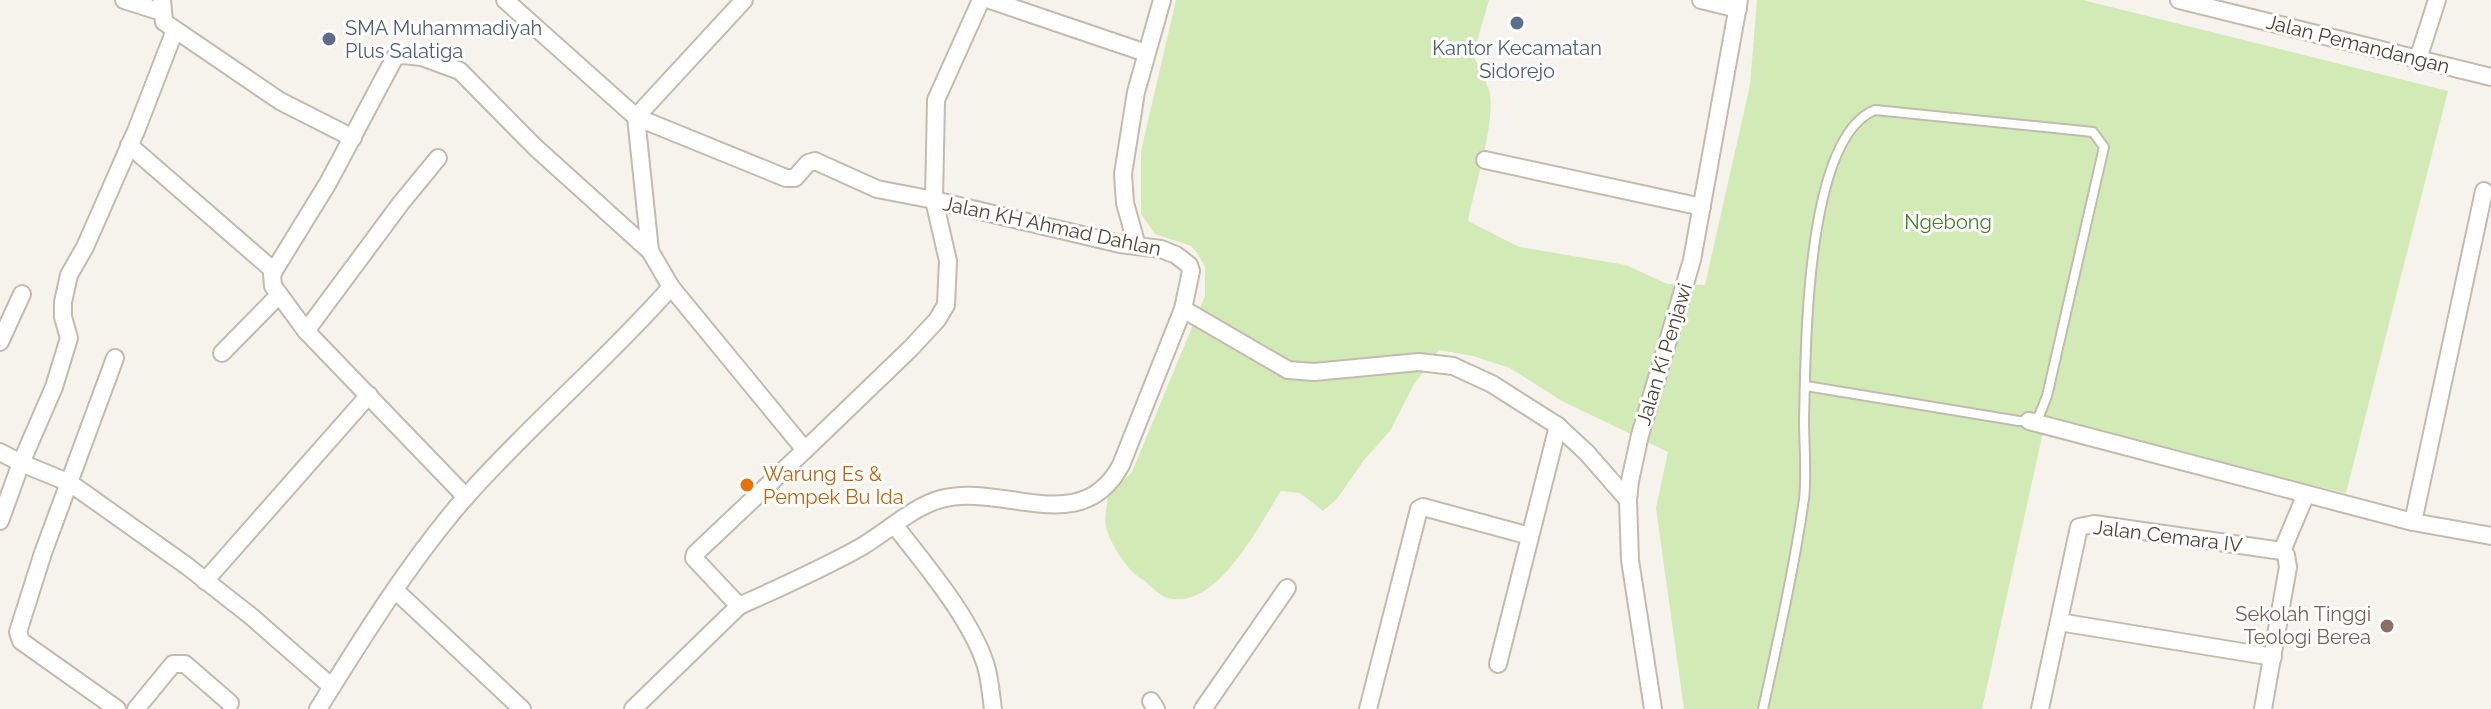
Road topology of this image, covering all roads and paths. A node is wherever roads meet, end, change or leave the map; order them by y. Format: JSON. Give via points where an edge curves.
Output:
{"nodes":[{"id":1,"x":124,"y":0,"type":"edge"},
{"id":2,"x":505,"y":0,"type":"edge"},
{"id":3,"x":744,"y":0,"type":"edge"},
{"id":4,"x":981,"y":0,"type":"edge"},
{"id":5,"x":990,"y":0,"type":"edge"},
{"id":6,"x":1162,"y":0,"type":"edge"},
{"id":7,"x":1701,"y":0,"type":"edge"},
{"id":8,"x":2179,"y":0,"type":"edge"},
{"id":9,"x":2437,"y":0,"type":"edge"},
{"id":10,"x":1738,"y":4,"type":"edge"},
{"id":11,"x":162,"y":6,"type":"edge"},
{"id":12,"x":175,"y":30,"type":"junction"},
{"id":13,"x":1146,"y":53,"type":"junction"},
{"id":14,"x":2418,"y":59,"type":"junction"},
{"id":15,"x":2491,"y":77,"type":"edge"},
{"id":16,"x":636,"y":117,"type":"junction"},
{"id":17,"x":353,"y":138,"type":"junction"},
{"id":18,"x":129,"y":145,"type":"junction"},
{"id":19,"x":438,"y":158,"type":"dead end"},
{"id":20,"x":1485,"y":160,"type":"dead end"},
{"id":21,"x":2484,"y":191,"type":"dead end"},
{"id":22,"x":934,"y":200,"type":"junction"},
{"id":23,"x":1702,"y":207,"type":"junction"},
{"id":24,"x":1137,"y":246,"type":"junction"},
{"id":25,"x":650,"y":251,"type":"junction"},
{"id":26,"x":274,"y":271,"type":"junction"},
{"id":27,"x":671,"y":287,"type":"junction"},
{"id":28,"x":22,"y":294,"type":"dead end"},
{"id":29,"x":279,"y":295,"type":"junction"},
{"id":30,"x":1183,"y":309,"type":"junction"},
{"id":31,"x":306,"y":331,"type":"junction"},
{"id":32,"x":0,"y":342,"type":"edge"},
{"id":33,"x":222,"y":353,"type":"dead end"},
{"id":34,"x":115,"y":358,"type":"dead end"},
{"id":35,"x":1806,"y":386,"type":"junction"},
{"id":36,"x":369,"y":395,"type":"junction"},
{"id":37,"x":2029,"y":421,"type":"junction"},
{"id":38,"x":1558,"y":426,"type":"junction"},
{"id":39,"x":805,"y":450,"type":"junction"},
{"id":40,"x":0,"y":452,"type":"edge"},
{"id":41,"x":21,"y":463,"type":"junction"},
{"id":42,"x":70,"y":483,"type":"junction"},
{"id":43,"x":2306,"y":494,"type":"junction"},
{"id":44,"x":466,"y":497,"type":"junction"},
{"id":45,"x":1628,"y":500,"type":"junction"},
{"id":46,"x":0,"y":521,"type":"edge"},
{"id":47,"x":2413,"y":522,"type":"junction"},
{"id":48,"x":895,"y":526,"type":"junction"},
{"id":49,"x":1530,"y":536,"type":"junction"},
{"id":50,"x":2491,"y":536,"type":"edge"},
{"id":51,"x":2282,"y":551,"type":"junction"},
{"id":52,"x":205,"y":581,"type":"junction"},
{"id":53,"x":1287,"y":588,"type":"dead end"},
{"id":54,"x":395,"y":590,"type":"junction"},
{"id":55,"x":739,"y":606,"type":"junction"},
{"id":56,"x":2059,"y":622,"type":"junction"},
{"id":57,"x":2273,"y":657,"type":"junction"},
{"id":58,"x":1498,"y":664,"type":"dead end"},
{"id":59,"x":332,"y":687,"type":"junction"},
{"id":60,"x":231,"y":707,"type":"edge"},
{"id":61,"x":117,"y":709,"type":"edge"},
{"id":62,"x":136,"y":709,"type":"edge"},
{"id":63,"x":318,"y":709,"type":"edge"},
{"id":64,"x":522,"y":709,"type":"edge"},
{"id":65,"x":633,"y":709,"type":"edge"},
{"id":66,"x":993,"y":709,"type":"edge"},
{"id":67,"x":1203,"y":709,"type":"edge"},
{"id":68,"x":1368,"y":709,"type":"edge"},
{"id":69,"x":1653,"y":709,"type":"edge"},
{"id":70,"x":1763,"y":709,"type":"edge"},
{"id":71,"x":2040,"y":709,"type":"edge"},
{"id":72,"x":2263,"y":709,"type":"edge"}],
"edges":[{"from":1,"to":11,"type":"street"},
{"from":2,"to":16,"type":"street"},
{"from":3,"to":16,"type":"street"},
{"from":4,"to":22,"type":"street","via":[[936,100]]},
{"from":5,"to":13,"type":"street"},
{"from":6,"to":13,"type":"street"},
{"from":7,"to":10,"type":"street"},
{"from":8,"to":14,"type":"street","name":"Jalan Pemandangan"},
{"from":9,"to":14,"type":"street"},
{"from":10,"to":23,"type":"street","name":"Jalan Ki Penjawi"},
{"from":11,"to":12,"type":"street","via":[[164,22]]},
{"from":12,"to":17,"type":"street","via":[[280,101]]},
{"from":12,"to":18,"type":"street"},
{"from":13,"to":24,"type":"street","via":[[1123,174]]},
{"from":14,"to":15,"type":"street","name":"Jalan Pemandangan"},
{"from":16,"to":22,"type":"street","via":[[786,178],[795,178],[815,161],[877,189]]},
{"from":16,"to":25,"type":"street"},
{"from":17,"to":25,"type":"street","via":[[395,57],[422,57],[451,66]]},
{"from":17,"to":26,"type":"street"},
{"from":18,"to":26,"type":"street"},
{"from":18,"to":41,"type":"street","via":[[65,288],[63,317],[69,338]]},
{"from":19,"to":31,"type":"street"},
{"from":20,"to":23,"type":"street"},
{"from":21,"to":47,"type":"street"},
{"from":22,"to":24,"type":"street","name":"Jalan KH Ahmad Dahlan"},
{"from":22,"to":39,"type":"street","name":"Jalan KH Ahmad Dahlan","via":[[948,261],[946,305],[910,349]]},
{"from":23,"to":45,"type":"street","name":"Jalan Ki Penjawi","via":[[1692,260],[1634,459]]},
{"from":24,"to":30,"type":"street","name":"Jalan KH Ahmad Dahlan","via":[[1170,252],[1189,265]]},
{"from":25,"to":27,"type":"street"},
{"from":26,"to":29,"type":"street","via":[[271,283]]},
{"from":27,"to":39,"type":"street"},
{"from":27,"to":44,"type":"street"},
{"from":28,"to":32,"type":"street"},
{"from":29,"to":31,"type":"street"},
{"from":29,"to":33,"type":"street"},
{"from":30,"to":38,"type":"street","via":[[1288,370],[1419,362],[1453,366]]},
{"from":30,"to":48,"type":"street","name":"Jalan KH Ahmad Dahlan","via":[[1121,465],[1100,493],[1082,502],[1055,504],[940,499]]},
{"from":31,"to":36,"type":"street"},
{"from":34,"to":42,"type":"street"},
{"from":35,"to":37,"type":"lane"},
{"from":35,"to":37,"type":"lane","via":[[1808,309],[1825,188],[1835,157],[1859,118],[1875,110],[2093,132],[2104,147],[2047,396],[2039,416]]},
{"from":35,"to":70,"type":"lane","via":[[1804,497]]},
{"from":36,"to":44,"type":"street"},
{"from":36,"to":52,"type":"street"},
{"from":37,"to":43,"type":"street"},
{"from":38,"to":45,"type":"street"},
{"from":38,"to":49,"type":"street"},
{"from":39,"to":55,"type":"street","name":"Jalan KH Ahmad Dahlan","via":[[695,554]]},
{"from":40,"to":41,"type":"street"},
{"from":41,"to":42,"type":"street"},
{"from":41,"to":46,"type":"street"},
{"from":42,"to":52,"type":"street"},
{"from":42,"to":61,"type":"street","via":[[18,635]]},
{"from":43,"to":47,"type":"street"},
{"from":43,"to":51,"type":"street"},
{"from":44,"to":54,"type":"street"},
{"from":45,"to":69,"type":"street","name":"Jalan Ki Penjawi","via":[[1630,560]]},
{"from":47,"to":50,"type":"street"},
{"from":48,"to":55,"type":"street","name":"Jalan KH Ahmad Dahlan"},
{"from":48,"to":66,"type":"street","via":[[971,634],[986,667]]},
{"from":49,"to":58,"type":"street"},
{"from":49,"to":68,"type":"street","via":[[1419,509]]},
{"from":51,"to":56,"type":"street","name":"Jalan Cemara IV","via":[[2083,525],[2076,531]]},
{"from":51,"to":57,"type":"street","via":[[2288,567]]},
{"from":52,"to":59,"type":"street"},
{"from":53,"to":67,"type":"street"},
{"from":54,"to":59,"type":"street"},
{"from":54,"to":64,"type":"street"},
{"from":55,"to":65,"type":"street"},
{"from":56,"to":57,"type":"street"},
{"from":56,"to":71,"type":"street","name":"Jalan Cemara IV"},
{"from":57,"to":72,"type":"street"},
{"from":59,"to":63,"type":"street"},
{"from":60,"to":62,"type":"street","via":[[179,662]]}]}
